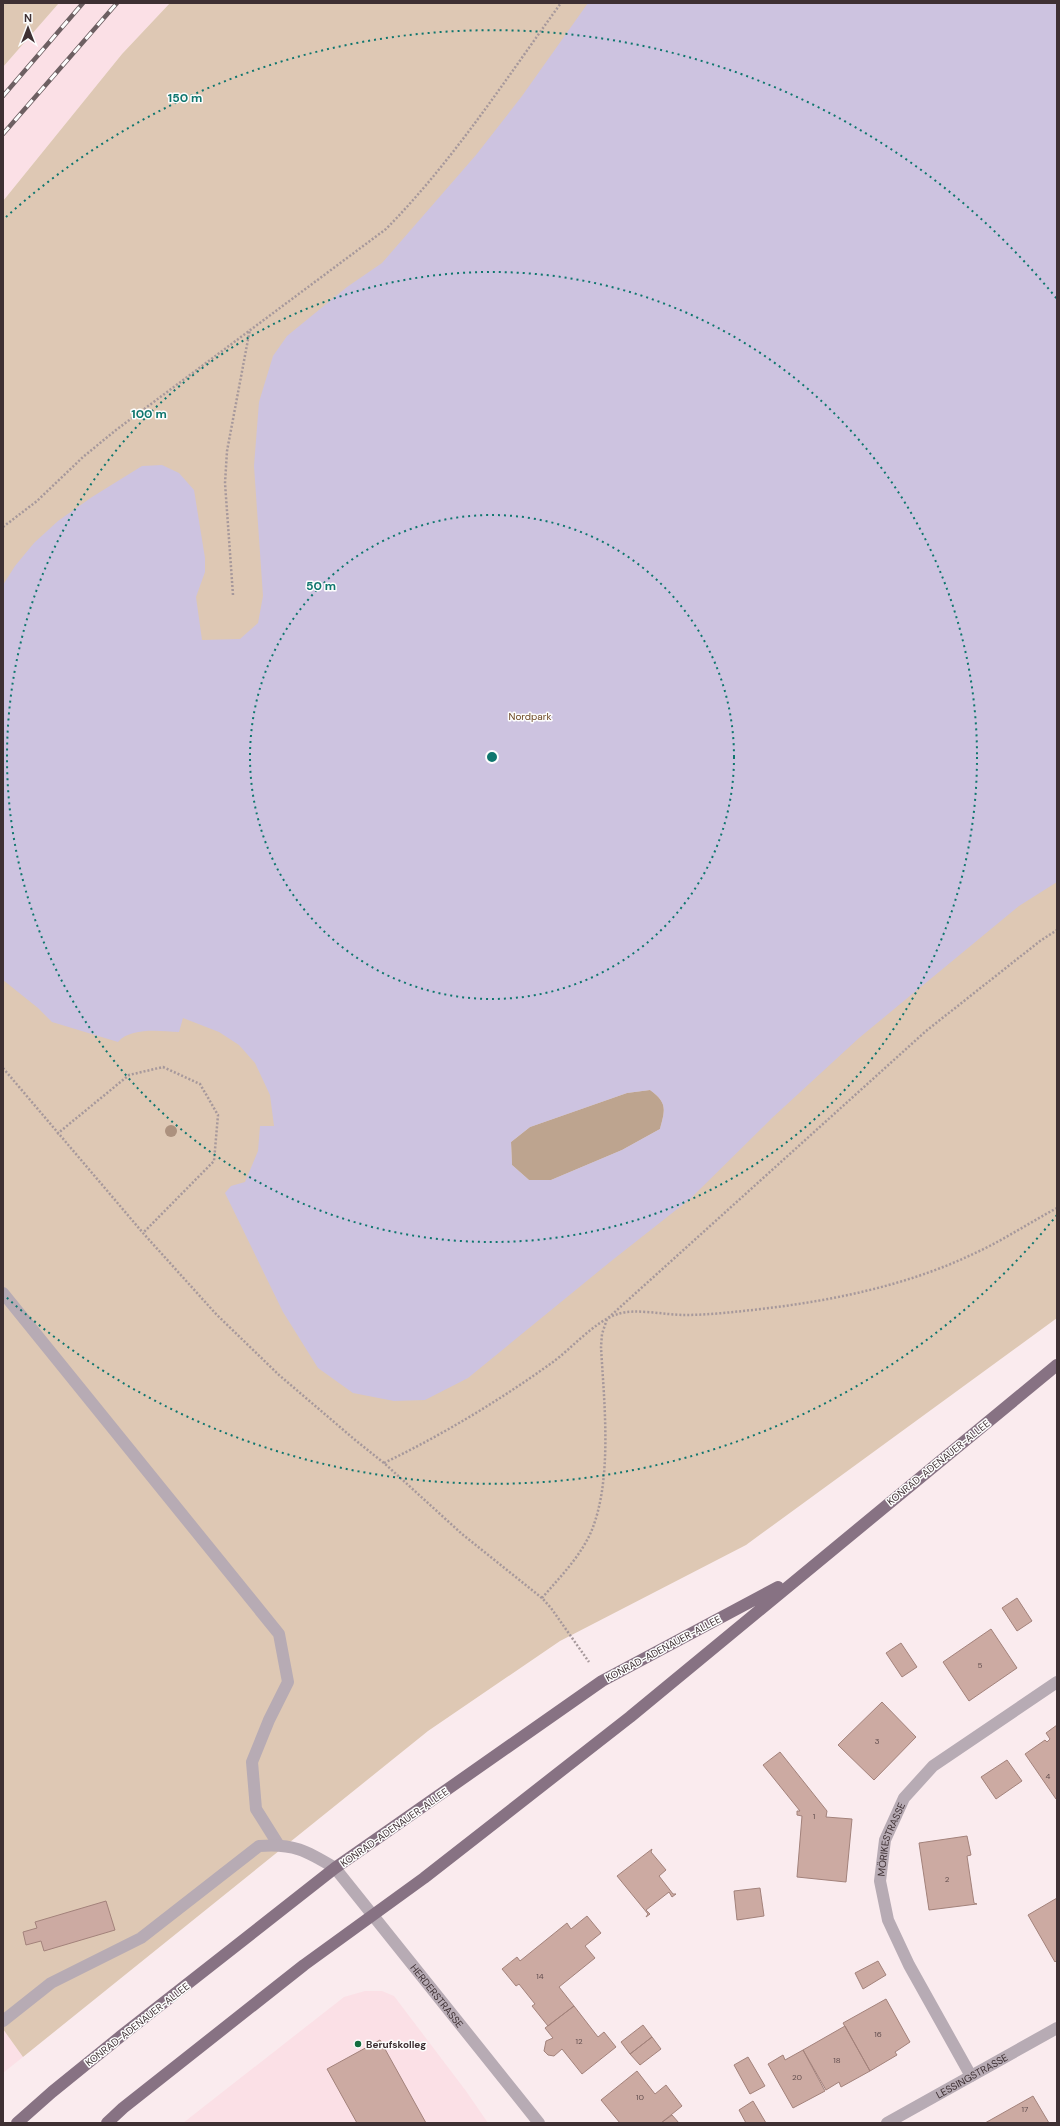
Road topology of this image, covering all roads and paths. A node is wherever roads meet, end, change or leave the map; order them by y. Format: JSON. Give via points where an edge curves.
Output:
{"nodes":[{"id":1,"x":561,"y":3,"type":"edge"},
{"id":2,"x":250,"y":329,"type":"junction"},
{"id":3,"x":3,"y":527,"type":"edge"},
{"id":4,"x":234,"y":595,"type":"dead end"},
{"id":5,"x":1057,"y":930,"type":"edge"},
{"id":6,"x":3,"y":1068,"type":"edge"},
{"id":7,"x":57,"y":1134,"type":"junction"},
{"id":8,"x":1057,"y":1208,"type":"edge"},
{"id":9,"x":143,"y":1233,"type":"junction"},
{"id":10,"x":3,"y":1293,"type":"edge"},
{"id":11,"x":607,"y":1319,"type":"junction"},
{"id":12,"x":1057,"y":1365,"type":"edge"},
{"id":13,"x":384,"y":1463,"type":"junction"},
{"id":14,"x":800,"y":1575,"type":"junction"},
{"id":15,"x":542,"y":1598,"type":"junction"},
{"id":16,"x":602,"y":1681,"type":"junction"},
{"id":17,"x":1057,"y":1682,"type":"edge"},
{"id":18,"x":278,"y":1844,"type":"junction"},
{"id":19,"x":335,"y":1868,"type":"junction"},
{"id":20,"x":372,"y":1916,"type":"junction"},
{"id":21,"x":3,"y":2021,"type":"edge"},
{"id":22,"x":1057,"y":2028,"type":"edge"},
{"id":23,"x":971,"y":2076,"type":"junction"},
{"id":24,"x":16,"y":2123,"type":"edge"},
{"id":25,"x":107,"y":2123,"type":"edge"},
{"id":26,"x":539,"y":2123,"type":"edge"},
{"id":27,"x":887,"y":2123,"type":"edge"}],
"edges":[{"from":1,"to":2,"type":"path","via":[[468,131],[386,229]]},
{"from":2,"to":3,"type":"path","via":[[116,430],[37,501]]},
{"from":2,"to":4,"type":"path","via":[[232,416],[225,482]]},
{"from":5,"to":11,"type":"path","via":[[926,1031]]},
{"from":6,"to":7,"type":"path"},
{"from":7,"to":9,"type":"path"},
{"from":7,"to":9,"type":"path","via":[[129,1075],[163,1067],[200,1084],[218,1115],[214,1161]]},
{"from":8,"to":11,"type":"path","via":[[972,1254],[927,1272],[877,1287],[823,1300],[778,1307],[684,1315],[630,1312],[619,1313]]},
{"from":9,"to":13,"type":"path","via":[[216,1314],[279,1375]]},
{"from":10,"to":18,"type":"street","via":[[279,1634],[288,1682],[252,1762],[256,1810]]},
{"from":11,"to":13,"type":"path","via":[[496,1401],[422,1445]]},
{"from":11,"to":15,"type":"path","via":[[601,1347],[605,1426],[604,1469],[599,1504],[591,1532],[575,1559]]},
{"from":12,"to":14,"type":"main road","name":"KONRAD-ADENAUER-ALLEE"},
{"from":13,"to":15,"type":"path","via":[[462,1534]]},
{"from":14,"to":16,"type":"main road","name":"KONRAD-ADENAUER-ALLEE"},
{"from":14,"to":20,"type":"main road","name":"KONRAD-ADENAUER-ALLEE","via":[[630,1717]]},
{"from":15,"to":16,"type":"path"},
{"from":16,"to":19,"type":"main road","name":"KONRAD-ADENAUER-ALLEE"},
{"from":17,"to":23,"type":"street","name":"MÖRIKESTRASSE","via":[[933,1766],[904,1798],[886,1840],[880,1881],[888,1920],[909,1965]]},
{"from":18,"to":19,"type":"street","via":[[305,1850]]},
{"from":18,"to":21,"type":"street","via":[[259,1846],[141,1938],[51,1983]]},
{"from":19,"to":20,"type":"street","name":"HERDERSTRASSE"},
{"from":19,"to":24,"type":"main road","name":"KONRAD-ADENAUER-ALLEE","via":[[121,2036]]},
{"from":20,"to":25,"type":"main road","name":"KONRAD-ADENAUER-ALLEE","via":[[304,1965]]},
{"from":20,"to":26,"type":"street","name":"HERDERSTRASSE"},
{"from":22,"to":23,"type":"street","name":"LESSINGSTRASSE"},
{"from":23,"to":27,"type":"street","name":"LESSINGSTRASSE"}]}
